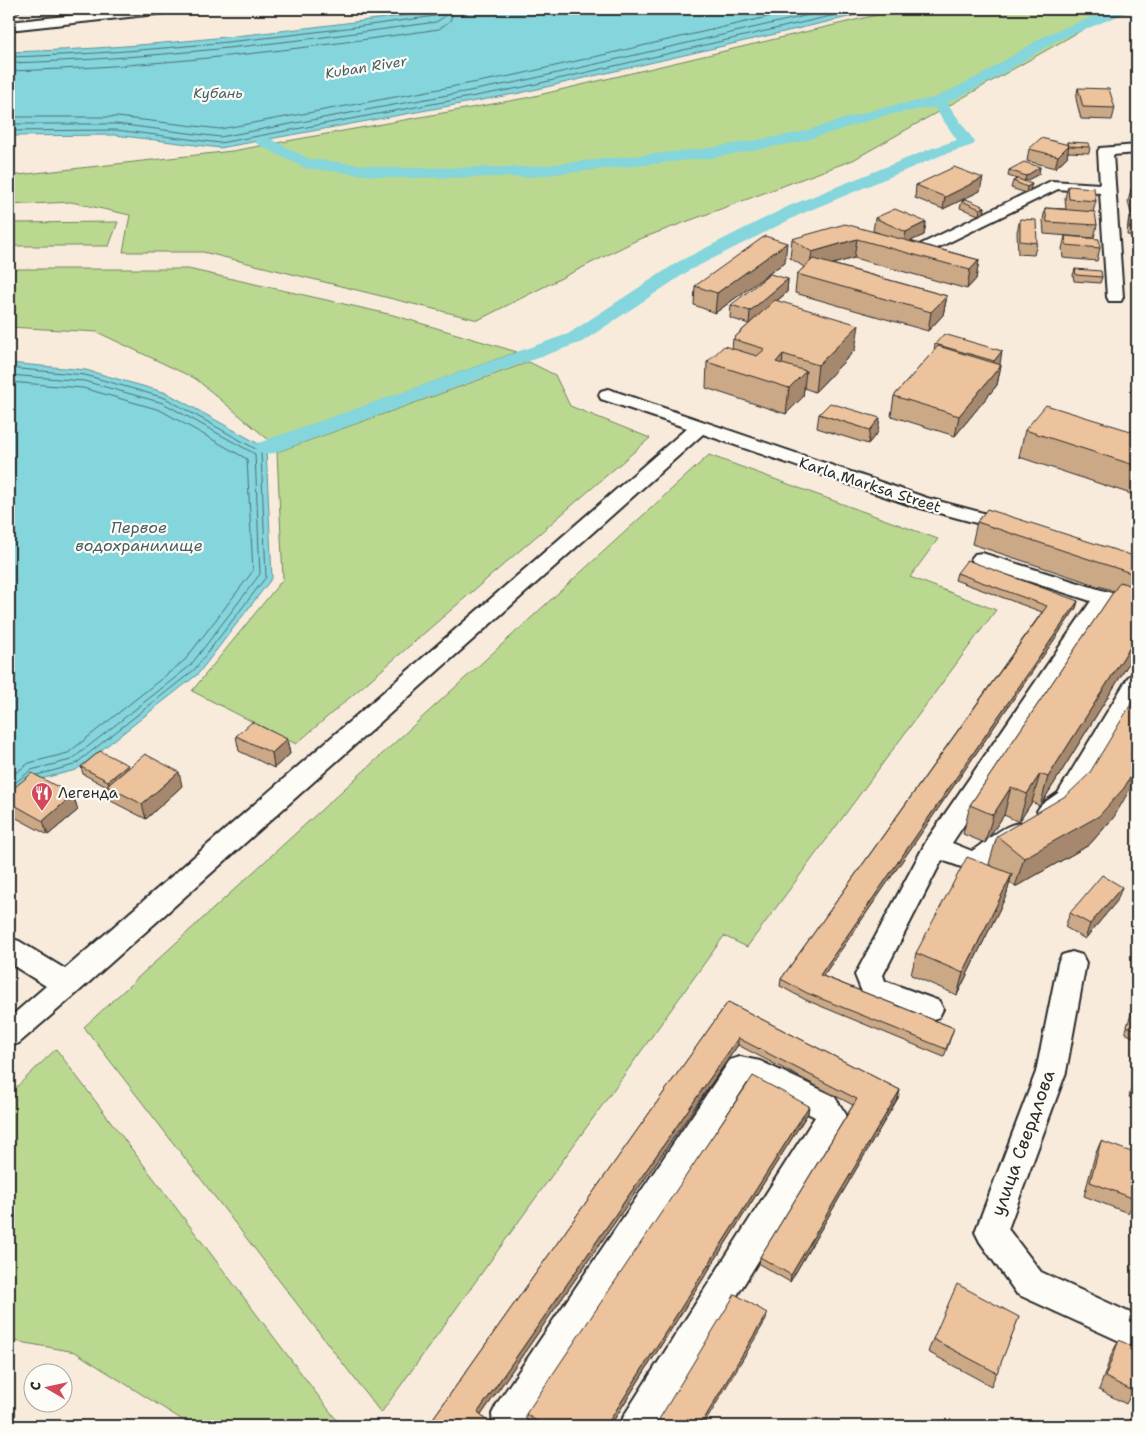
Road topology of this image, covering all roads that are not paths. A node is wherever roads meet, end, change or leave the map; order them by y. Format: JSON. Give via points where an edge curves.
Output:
{"nodes":[{"id":1,"x":166,"y":9,"type":"edge"},
{"id":2,"x":9,"y":26,"type":"edge"},
{"id":3,"x":1137,"y":149,"type":"edge"},
{"id":4,"x":1108,"y":189,"type":"junction"},
{"id":5,"x":921,"y":250,"type":"edge"},
{"id":6,"x":1115,"y":297,"type":"dead end"},
{"id":7,"x":608,"y":395,"type":"dead end"},
{"id":8,"x":699,"y":428,"type":"junction"},
{"id":9,"x":1032,"y":532,"type":"edge"},
{"id":10,"x":982,"y":559,"type":"dead end"},
{"id":11,"x":1104,"y":597,"type":"junction"},
{"id":12,"x":1137,"y":608,"type":"edge"},
{"id":13,"x":1137,"y":681,"type":"edge"},
{"id":14,"x":936,"y":847,"type":"junction"},
{"id":15,"x":9,"y":949,"type":"edge"},
{"id":16,"x":1072,"y":963,"type":"dead end"},
{"id":17,"x":67,"y":985,"type":"junction"},
{"id":18,"x":929,"y":1009,"type":"dead end"},
{"id":19,"x":9,"y":1034,"type":"edge"},
{"id":20,"x":1137,"y":1333,"type":"edge"},
{"id":21,"x":511,"y":1426,"type":"edge"},
{"id":22,"x":637,"y":1426,"type":"edge"}],
"edges":[{"from":1,"to":2,"type":"street"},
{"from":3,"to":4,"type":"street","via":[[1106,151]]},
{"from":4,"to":5,"type":"street","via":[[1056,184]]},
{"from":4,"to":6,"type":"street"},
{"from":7,"to":8,"type":"street","name":"Karla Marksa Street"},
{"from":8,"to":9,"type":"street","name":"Karla Marksa Street","via":[[920,502]]},
{"from":8,"to":17,"type":"street"},
{"from":10,"to":11,"type":"street"},
{"from":11,"to":12,"type":"street"},
{"from":11,"to":14,"type":"street"},
{"from":13,"to":14,"type":"street","via":[[1067,799],[975,862]]},
{"from":14,"to":18,"type":"street","via":[[869,975],[874,989]]},
{"from":15,"to":17,"type":"street"},
{"from":16,"to":20,"type":"street","name":"улица Свердлова","via":[[1051,1072],[991,1232],[1029,1283]]},
{"from":17,"to":19,"type":"street"},
{"from":21,"to":22,"type":"street","via":[[510,1414],[740,1069],[750,1070],[823,1105],[832,1116]]}]}
